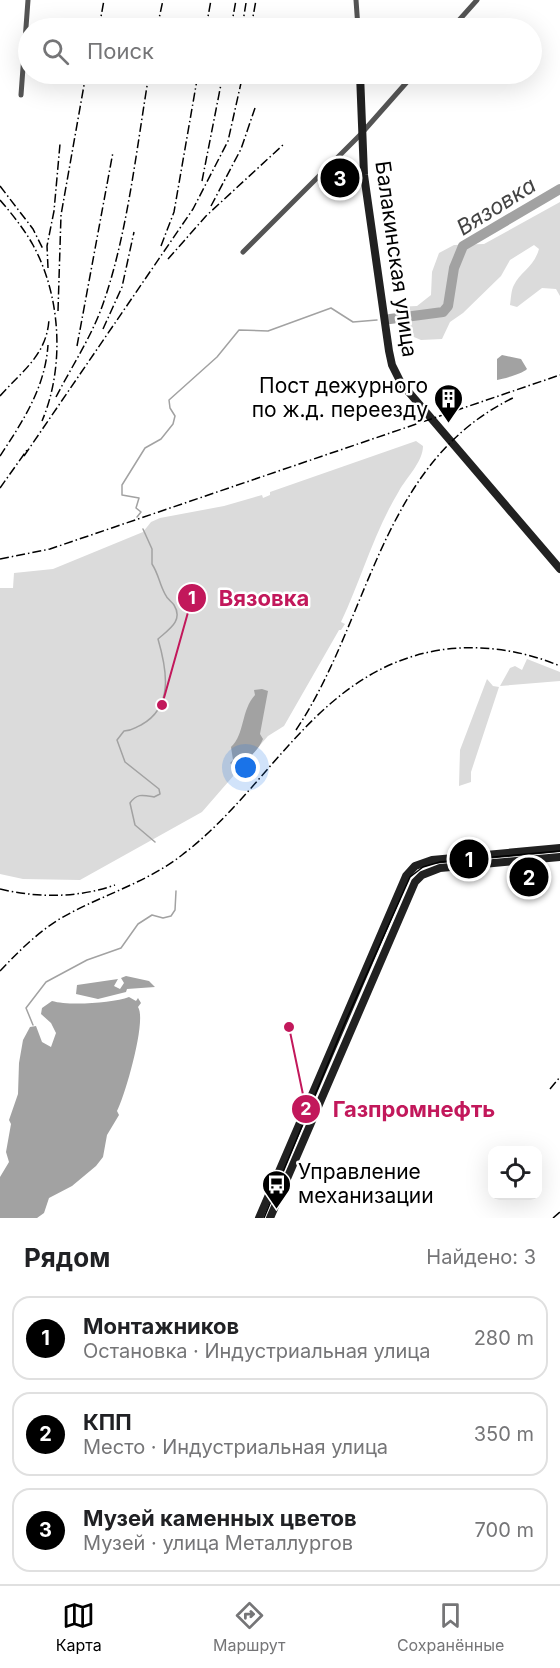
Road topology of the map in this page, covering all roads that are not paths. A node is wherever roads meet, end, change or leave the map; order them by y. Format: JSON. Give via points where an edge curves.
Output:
{"nodes":[{"id":1,"x":28,"y":0,"type":"edge"},
{"id":2,"x":356,"y":0,"type":"edge"},
{"id":3,"x":477,"y":0,"type":"edge"},
{"id":4,"x":27,"y":18,"type":"edge"},
{"id":5,"x":357,"y":18,"type":"edge"},
{"id":6,"x":462,"y":18,"type":"edge"},
{"id":7,"x":22,"y":84,"type":"edge"},
{"id":8,"x":360,"y":84,"type":"edge"},
{"id":9,"x":405,"y":84,"type":"edge"},
{"id":10,"x":21,"y":95,"type":"dead end"},
{"id":11,"x":361,"y":134,"type":"junction"},
{"id":12,"x":243,"y":252,"type":"dead end"},
{"id":13,"x":560,"y":569,"type":"edge"},
{"id":14,"x":560,"y":848,"type":"edge"},
{"id":15,"x":560,"y":857,"type":"edge"},
{"id":16,"x":259,"y":1218,"type":"edge"},
{"id":17,"x":270,"y":1218,"type":"edge"}],
"edges":[{"from":1,"to":4,"type":"street"},
{"from":2,"to":5,"type":"street"},
{"from":3,"to":6,"type":"street"},
{"from":7,"to":10,"type":"street"},
{"from":8,"to":11,"type":"main road","name":"Балакинская улица"},
{"from":9,"to":11,"type":"street"},
{"from":11,"to":12,"type":"street"},
{"from":11,"to":13,"type":"main road","name":"Балакинская улица","via":[[394,372]]},
{"from":14,"to":16,"type":"main road","via":[[432,860],[406,876]]},
{"from":15,"to":17,"type":"main road","via":[[440,868],[415,882]]}]}
